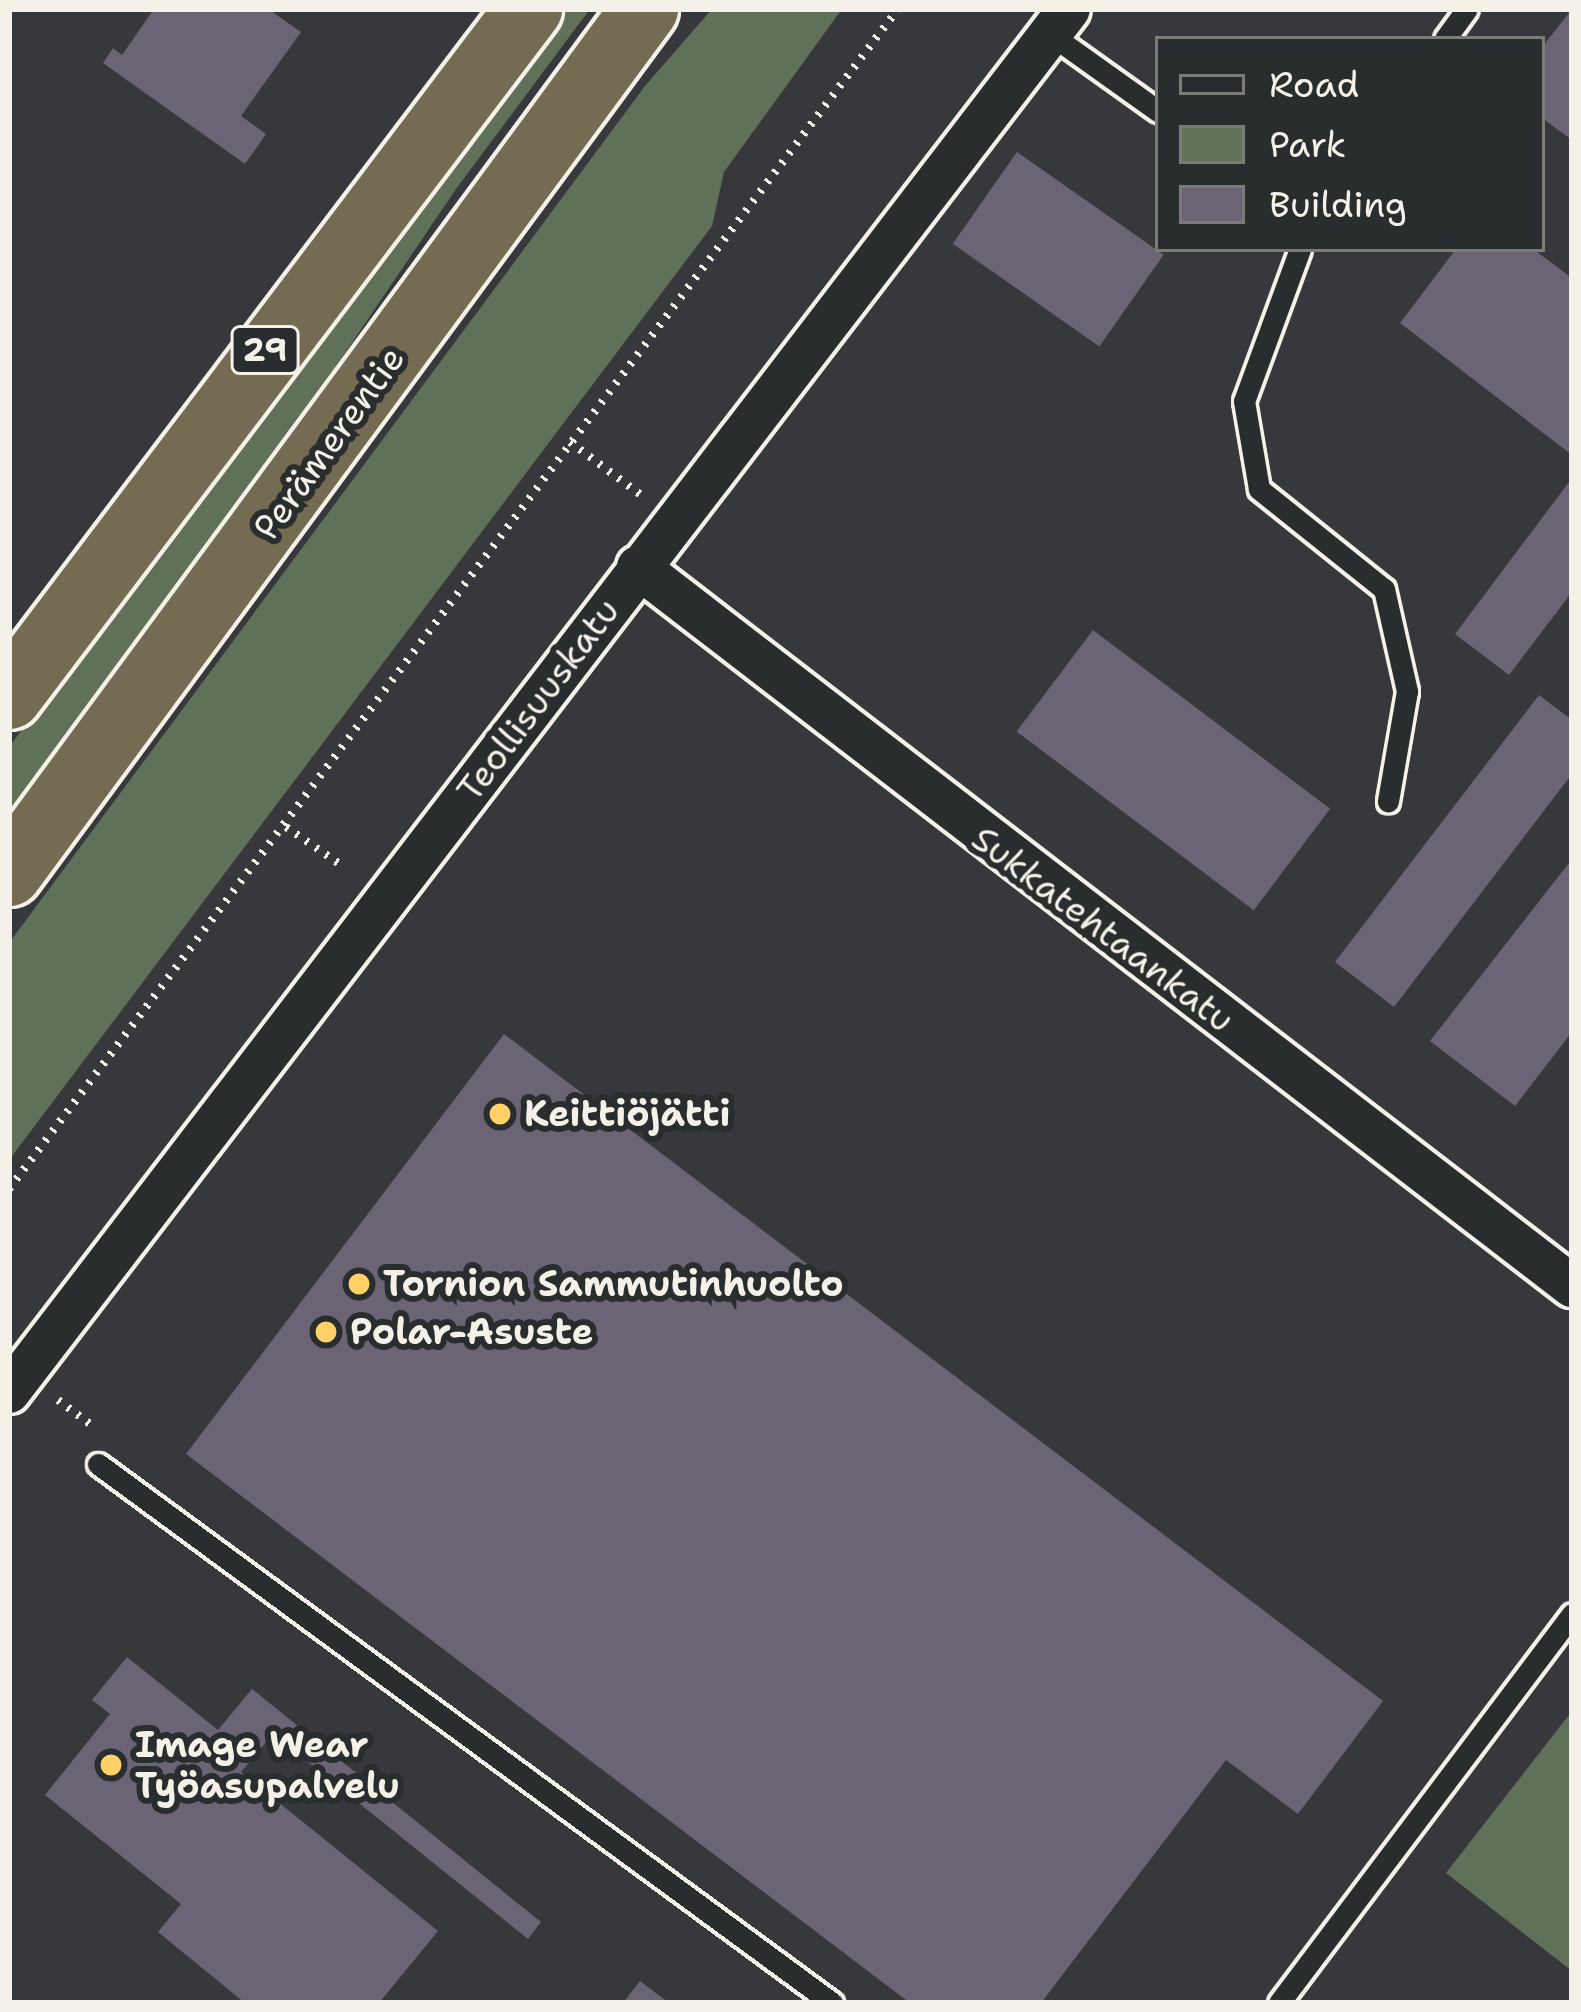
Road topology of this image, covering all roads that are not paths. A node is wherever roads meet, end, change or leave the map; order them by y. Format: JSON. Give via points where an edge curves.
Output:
{"nodes":[{"id":1,"x":529,"y":9,"type":"edge"},
{"id":2,"x":645,"y":9,"type":"edge"},
{"id":3,"x":1467,"y":9,"type":"edge"},
{"id":4,"x":1060,"y":21,"type":"edge"},
{"id":5,"x":1447,"y":36,"type":"edge"},
{"id":6,"x":1155,"y":108,"type":"edge"},
{"id":7,"x":1299,"y":252,"type":"edge"},
{"id":8,"x":638,"y":567,"type":"junction"},
{"id":9,"x":9,"y":696,"type":"edge"},
{"id":10,"x":1388,"y":801,"type":"dead end"},
{"id":11,"x":9,"y":873,"type":"edge"},
{"id":12,"x":1572,"y":1286,"type":"edge"},
{"id":13,"x":9,"y":1392,"type":"edge"},
{"id":14,"x":98,"y":1464,"type":"dead end"},
{"id":15,"x":1572,"y":1614,"type":"edge"},
{"id":16,"x":832,"y":2003,"type":"edge"},
{"id":17,"x":1279,"y":2003,"type":"edge"}],
"edges":[{"from":1,"to":9,"type":"highway","number":"29"},
{"from":2,"to":11,"type":"highway","name":"Perämerentie"},
{"from":3,"to":5,"type":"lane"},
{"from":4,"to":6,"type":"lane"},
{"from":4,"to":8,"type":"street","name":"Teollisuuskatu"},
{"from":7,"to":10,"type":"lane","via":[[1244,400],[1259,489],[1384,589],[1407,691]]},
{"from":8,"to":12,"type":"street","name":"Sukkatehtaankatu"},
{"from":8,"to":13,"type":"street","name":"Teollisuuskatu"},
{"from":14,"to":16,"type":"lane"},
{"from":15,"to":17,"type":"lane"}]}
